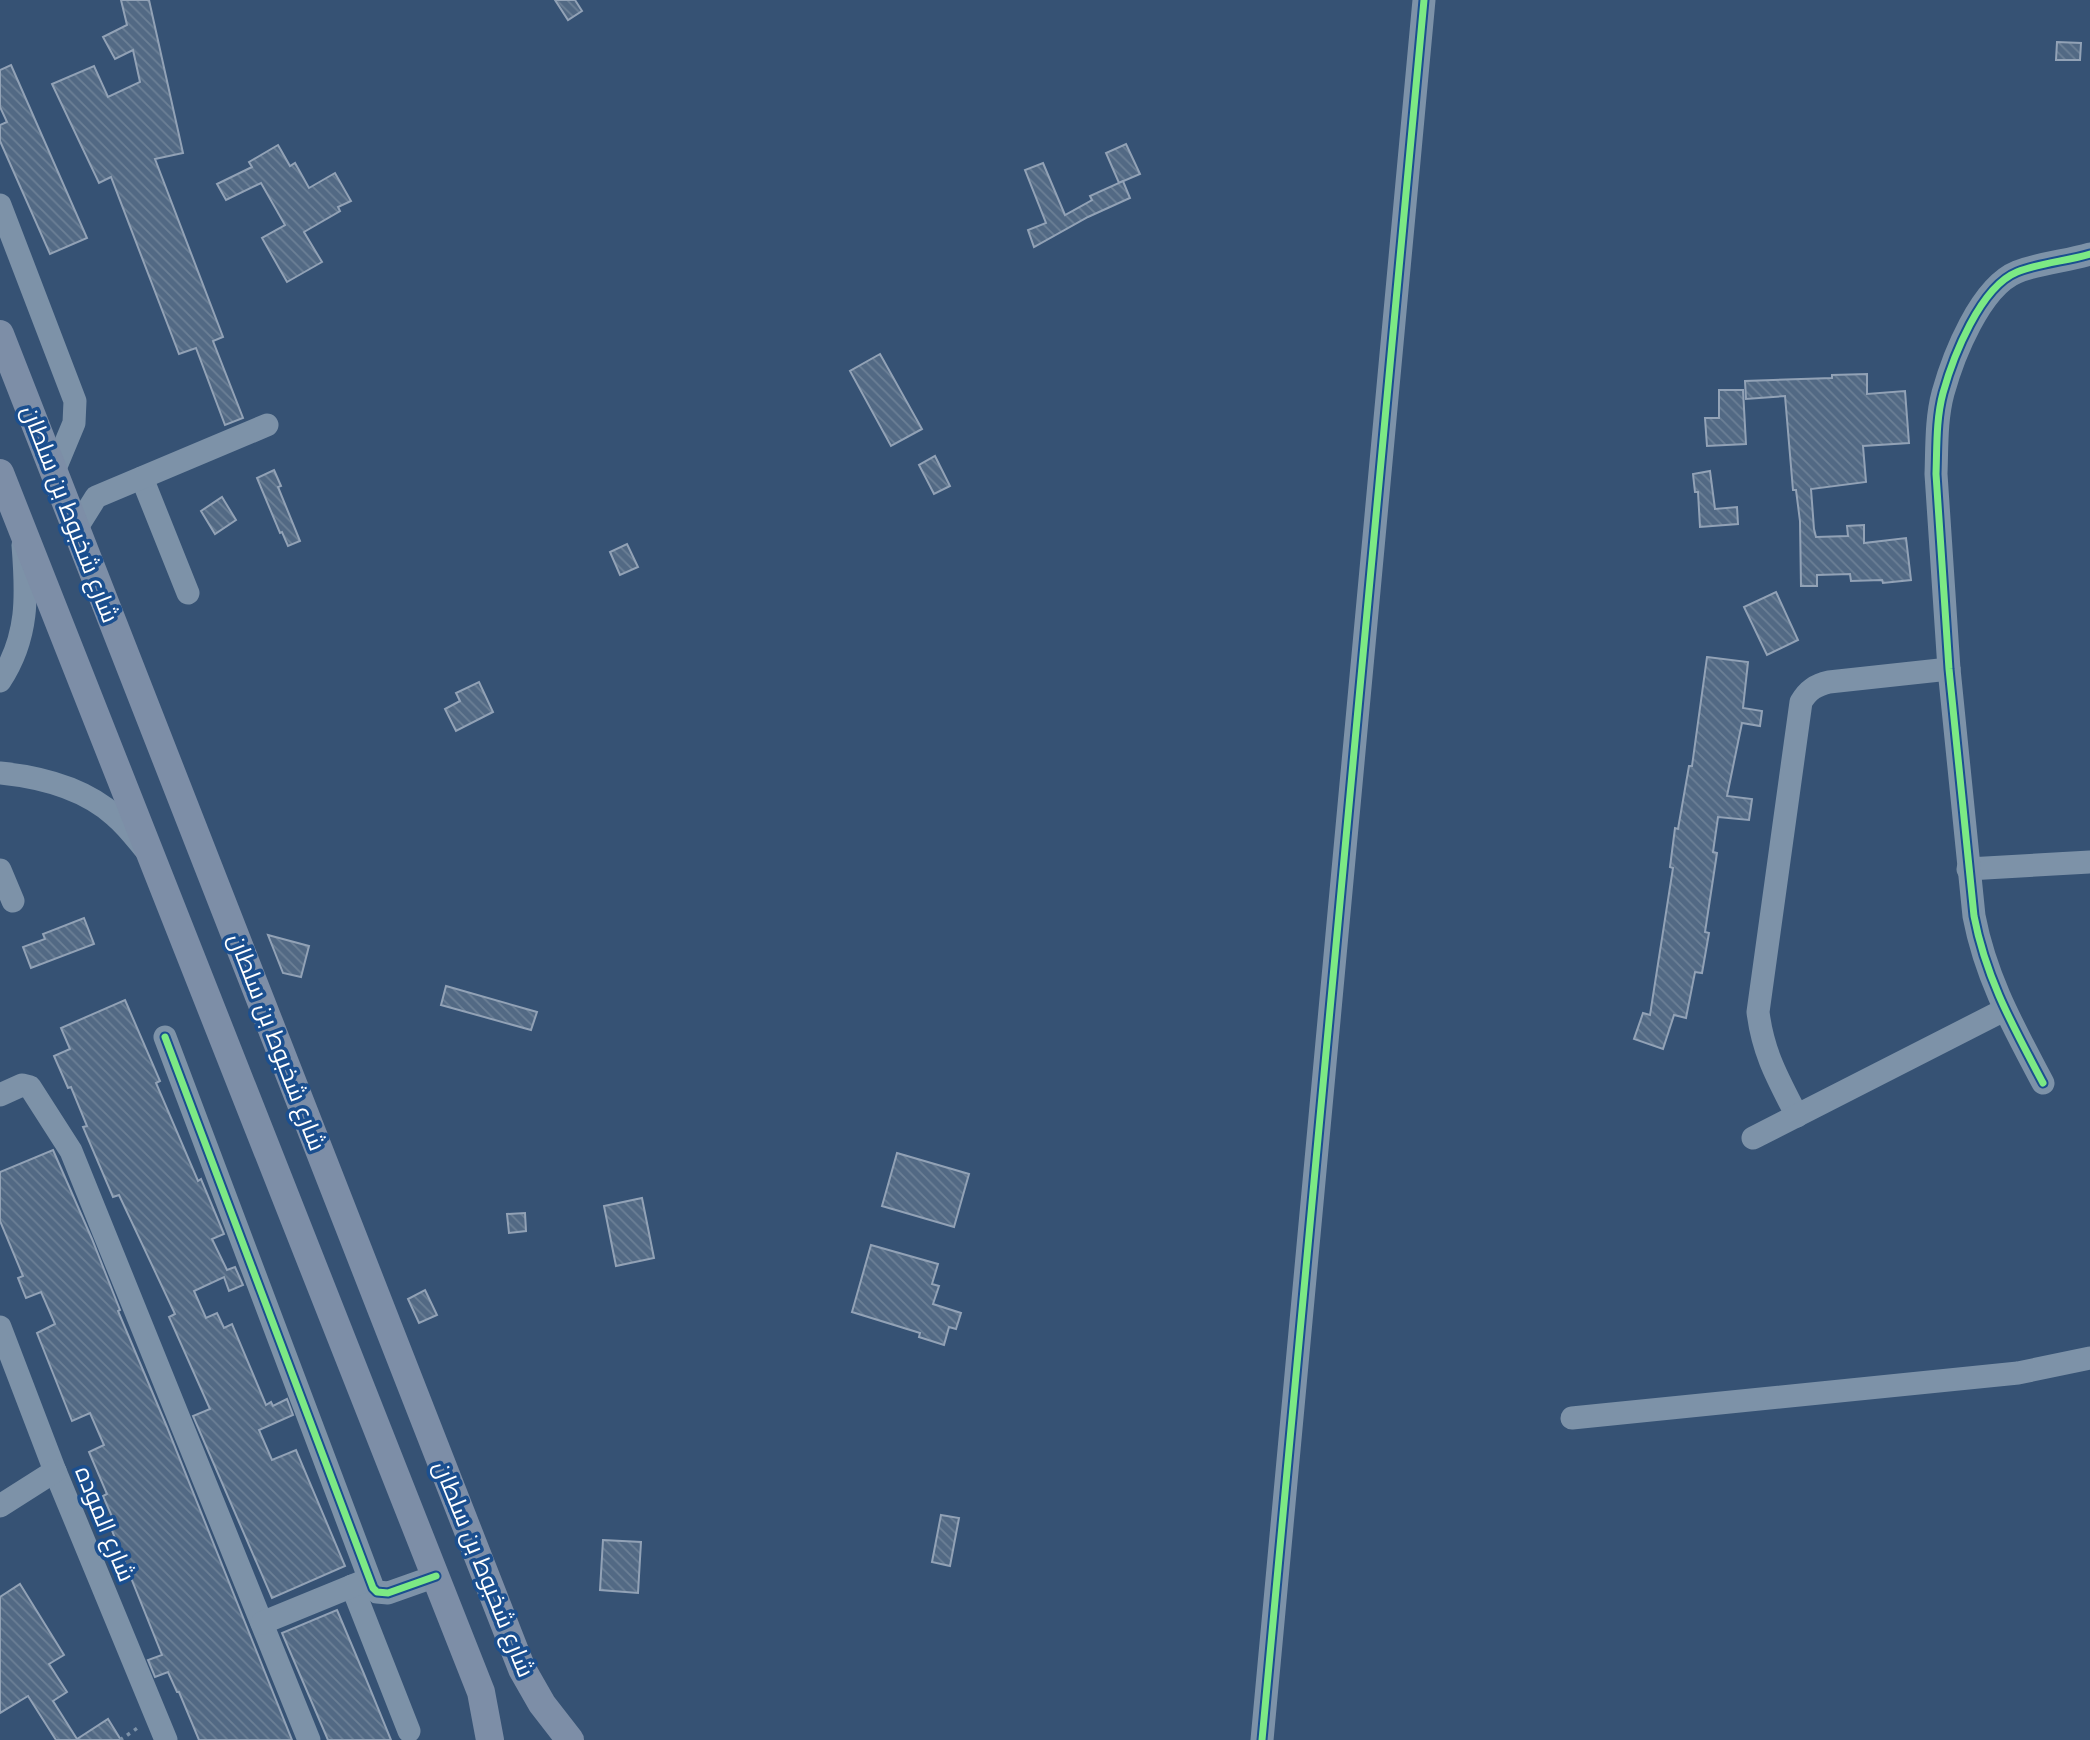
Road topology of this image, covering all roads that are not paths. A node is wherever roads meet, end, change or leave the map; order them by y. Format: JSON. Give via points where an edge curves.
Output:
{"nodes":[{"id":1,"x":1424,"y":0,"type":"edge"},
{"id":2,"x":0,"y":205,"type":"edge"},
{"id":3,"x":2086,"y":252,"type":"edge"},
{"id":4,"x":0,"y":334,"type":"edge"},
{"id":5,"x":267,"y":425,"type":"dead end"},
{"id":6,"x":0,"y":473,"type":"edge"},
{"id":7,"x":142,"y":478,"type":"junction"},
{"id":8,"x":57,"y":479,"type":"junction"},
{"id":9,"x":96,"y":497,"type":"junction"},
{"id":10,"x":21,"y":528,"type":"junction"},
{"id":11,"x":76,"y":529,"type":"junction"},
{"id":12,"x":188,"y":593,"type":"dead end"},
{"id":13,"x":1949,"y":669,"type":"junction"},
{"id":14,"x":0,"y":681,"type":"edge"},
{"id":15,"x":0,"y":773,"type":"edge"},
{"id":16,"x":151,"y":855,"type":"junction"},
{"id":17,"x":2090,"y":862,"type":"edge"},
{"id":18,"x":1968,"y":869,"type":"junction"},
{"id":19,"x":0,"y":870,"type":"edge"},
{"id":20,"x":13,"y":901,"type":"dead end"},
{"id":21,"x":2004,"y":1010,"type":"junction"},
{"id":22,"x":166,"y":1037,"type":"dead end"},
{"id":23,"x":2043,"y":1083,"type":"dead end"},
{"id":24,"x":0,"y":1096,"type":"edge"},
{"id":25,"x":1797,"y":1116,"type":"junction"},
{"id":26,"x":1753,"y":1138,"type":"dead end"},
{"id":27,"x":0,"y":1326,"type":"edge"},
{"id":28,"x":2090,"y":1358,"type":"edge"},
{"id":29,"x":1572,"y":1418,"type":"dead end"},
{"id":30,"x":55,"y":1471,"type":"junction"},
{"id":31,"x":0,"y":1507,"type":"edge"},
{"id":32,"x":436,"y":1576,"type":"junction"},
{"id":33,"x":361,"y":1582,"type":"junction"},
{"id":34,"x":262,"y":1623,"type":"junction"},
{"id":35,"x":409,"y":1731,"type":"dead end"},
{"id":36,"x":166,"y":1740,"type":"edge"},
{"id":37,"x":309,"y":1740,"type":"edge"},
{"id":38,"x":490,"y":1740,"type":"edge"},
{"id":39,"x":570,"y":1740,"type":"edge"},
{"id":40,"x":1262,"y":1740,"type":"edge"}],
"edges":[{"from":1,"to":40,"type":"street"},
{"from":2,"to":8,"type":"street","via":[[74,391],[76,412]]},
{"from":3,"to":13,"type":"street","via":[[2017,272],[2002,282],[1987,297],[1962,343],[1944,393],[1937,474]]},
{"from":4,"to":8,"type":"main road","name":"شارع شخبوط بن سلطان"},
{"from":5,"to":7,"type":"street"},
{"from":6,"to":10,"type":"main road","name":"شارع شخبوط بن سلطان"},
{"from":7,"to":9,"type":"street"},
{"from":7,"to":12,"type":"street"},
{"from":8,"to":9,"type":"street"},
{"from":8,"to":11,"type":"main road","name":"شارع شخبوط بن سلطان"},
{"from":9,"to":11,"type":"street"},
{"from":10,"to":14,"type":"street","via":[[26,587],[23,630]]},
{"from":10,"to":16,"type":"main road","name":"شارع شخبوط بن سلطان"},
{"from":11,"to":39,"type":"main road","name":"شارع شخبوط بن سلطان","via":[[522,1669]]},
{"from":13,"to":18,"type":"street"},
{"from":13,"to":25,"type":"street","via":[[1829,682],[1806,693],[1801,702],[1758,1012],[1771,1064]]},
{"from":15,"to":16,"type":"street","via":[[33,777],[94,800]]},
{"from":16,"to":32,"type":"main road","name":"شارع شخبوط بن سلطان"},
{"from":17,"to":18,"type":"street"},
{"from":18,"to":21,"type":"street","via":[[1980,949]]},
{"from":19,"to":20,"type":"street"},
{"from":21,"to":23,"type":"street"},
{"from":21,"to":25,"type":"street"},
{"from":22,"to":33,"type":"street"},
{"from":24,"to":34,"type":"street","via":[[22,1085],[30,1087],[71,1151]]},
{"from":25,"to":26,"type":"street"},
{"from":27,"to":30,"type":"street","name":"شارع الموده"},
{"from":28,"to":29,"type":"street","via":[[2005,1375]]},
{"from":30,"to":31,"type":"street"},
{"from":30,"to":36,"type":"street","name":"شارع الموده"},
{"from":32,"to":33,"type":"street","via":[[383,1593]]},
{"from":32,"to":38,"type":"main road","name":"شارع شخبوط بن سلطان","via":[[481,1692]]},
{"from":33,"to":34,"type":"street"},
{"from":33,"to":35,"type":"street"},
{"from":34,"to":37,"type":"street"}]}
